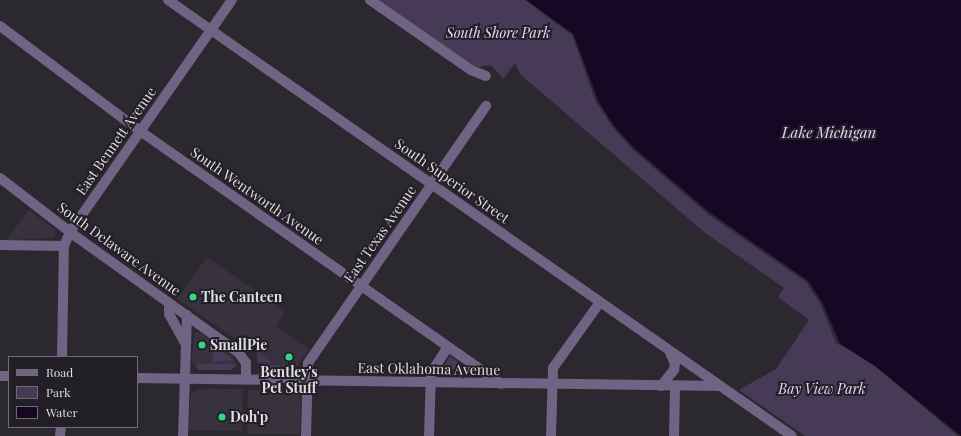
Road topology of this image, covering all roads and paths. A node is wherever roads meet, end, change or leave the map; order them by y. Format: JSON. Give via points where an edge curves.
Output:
{"nodes":[{"id":1,"x":168,"y":0,"type":"edge"},
{"id":2,"x":232,"y":0,"type":"edge"},
{"id":3,"x":370,"y":0,"type":"edge"},
{"id":4,"x":0,"y":26,"type":"edge"},
{"id":5,"x":211,"y":30,"type":"junction"},
{"id":6,"x":486,"y":76,"type":"dead end"},
{"id":7,"x":486,"y":106,"type":"dead end"},
{"id":8,"x":140,"y":131,"type":"junction"},
{"id":9,"x":0,"y":178,"type":"edge"},
{"id":10,"x":432,"y":184,"type":"junction"},
{"id":11,"x":70,"y":232,"type":"junction"},
{"id":12,"x":0,"y":245,"type":"edge"},
{"id":13,"x":64,"y":246,"type":"junction"},
{"id":14,"x":361,"y":286,"type":"junction"},
{"id":15,"x":600,"y":302,"type":"junction"},
{"id":16,"x":169,"y":303,"type":"junction"},
{"id":17,"x":187,"y":315,"type":"junction"},
{"id":18,"x":186,"y":345,"type":"junction"},
{"id":19,"x":447,"y":348,"type":"junction"},
{"id":20,"x":670,"y":352,"type":"junction"},
{"id":21,"x":62,"y":356,"type":"edge"},
{"id":22,"x":138,"y":378,"type":"edge"},
{"id":23,"x":185,"y":378,"type":"junction"},
{"id":24,"x":246,"y":380,"type":"junction"},
{"id":25,"x":307,"y":380,"type":"junction"},
{"id":26,"x":430,"y":382,"type":"junction"},
{"id":27,"x":501,"y":384,"type":"junction"},
{"id":28,"x":553,"y":385,"type":"junction"},
{"id":29,"x":661,"y":386,"type":"junction"},
{"id":30,"x":720,"y":386,"type":"junction"},
{"id":31,"x":675,"y":387,"type":"junction"},
{"id":32,"x":183,"y":436,"type":"edge"},
{"id":33,"x":306,"y":436,"type":"edge"},
{"id":34,"x":428,"y":436,"type":"edge"},
{"id":35,"x":551,"y":436,"type":"edge"},
{"id":36,"x":674,"y":436,"type":"edge"},
{"id":37,"x":792,"y":436,"type":"edge"}],
"edges":[{"from":1,"to":5,"type":"street","name":"South Superior Street"},
{"from":2,"to":5,"type":"street","name":"East Bennett Avenue"},
{"from":3,"to":6,"type":"street","via":[[471,70]]},
{"from":4,"to":8,"type":"street","name":"South Wentworth Avenue"},
{"from":5,"to":8,"type":"street","name":"East Bennett Avenue"},
{"from":5,"to":10,"type":"street","name":"South Superior Street"},
{"from":7,"to":10,"type":"street","name":"East Texas Avenue"},
{"from":8,"to":11,"type":"street","name":"East Bennett Avenue"},
{"from":8,"to":14,"type":"street","name":"South Wentworth Avenue"},
{"from":9,"to":11,"type":"street","name":"South Delaware Avenue"},
{"from":10,"to":14,"type":"street","name":"East Texas Avenue"},
{"from":10,"to":15,"type":"street","name":"South Superior Street"},
{"from":11,"to":13,"type":"street","name":"East Bennett Avenue"},
{"from":11,"to":16,"type":"street","name":"South Delaware Avenue"},
{"from":12,"to":13,"type":"street"},
{"from":13,"to":21,"type":"street"},
{"from":14,"to":19,"type":"street","name":"South Wentworth Avenue"},
{"from":14,"to":25,"type":"street","name":"East Texas Avenue","via":[[308,363]]},
{"from":15,"to":20,"type":"street","name":"South Superior Street"},
{"from":15,"to":28,"type":"street","via":[[553,368]]},
{"from":16,"to":17,"type":"street","name":"South Delaware Avenue"},
{"from":16,"to":18,"type":"street","via":[[170,314]]},
{"from":17,"to":18,"type":"street"},
{"from":17,"to":24,"type":"street","name":"South Delaware Avenue","via":[[244,357]]},
{"from":18,"to":23,"type":"street"},
{"from":19,"to":26,"type":"street","via":[[430,373]]},
{"from":19,"to":27,"type":"street","name":"South Wentworth Avenue"},
{"from":20,"to":29,"type":"street","via":[[675,364],[674,370]]},
{"from":20,"to":30,"type":"street","name":"South Superior Street"},
{"from":22,"to":23,"type":"street","name":"East Oklahoma Avenue"},
{"from":23,"to":24,"type":"street","name":"East Oklahoma Avenue"},
{"from":23,"to":32,"type":"street"},
{"from":24,"to":25,"type":"street","name":"East Oklahoma Avenue"},
{"from":25,"to":26,"type":"street","name":"East Oklahoma Avenue"},
{"from":25,"to":33,"type":"street"},
{"from":26,"to":27,"type":"street","name":"East Oklahoma Avenue"},
{"from":26,"to":34,"type":"street"},
{"from":27,"to":28,"type":"street","name":"East Oklahoma Avenue"},
{"from":28,"to":29,"type":"street","name":"East Oklahoma Avenue"},
{"from":28,"to":35,"type":"street"},
{"from":29,"to":31,"type":"street","name":"East Oklahoma Avenue"},
{"from":30,"to":31,"type":"street","name":"East Oklahoma Avenue"},
{"from":30,"to":37,"type":"street","name":"South Superior Street"},
{"from":31,"to":36,"type":"street"}]}
